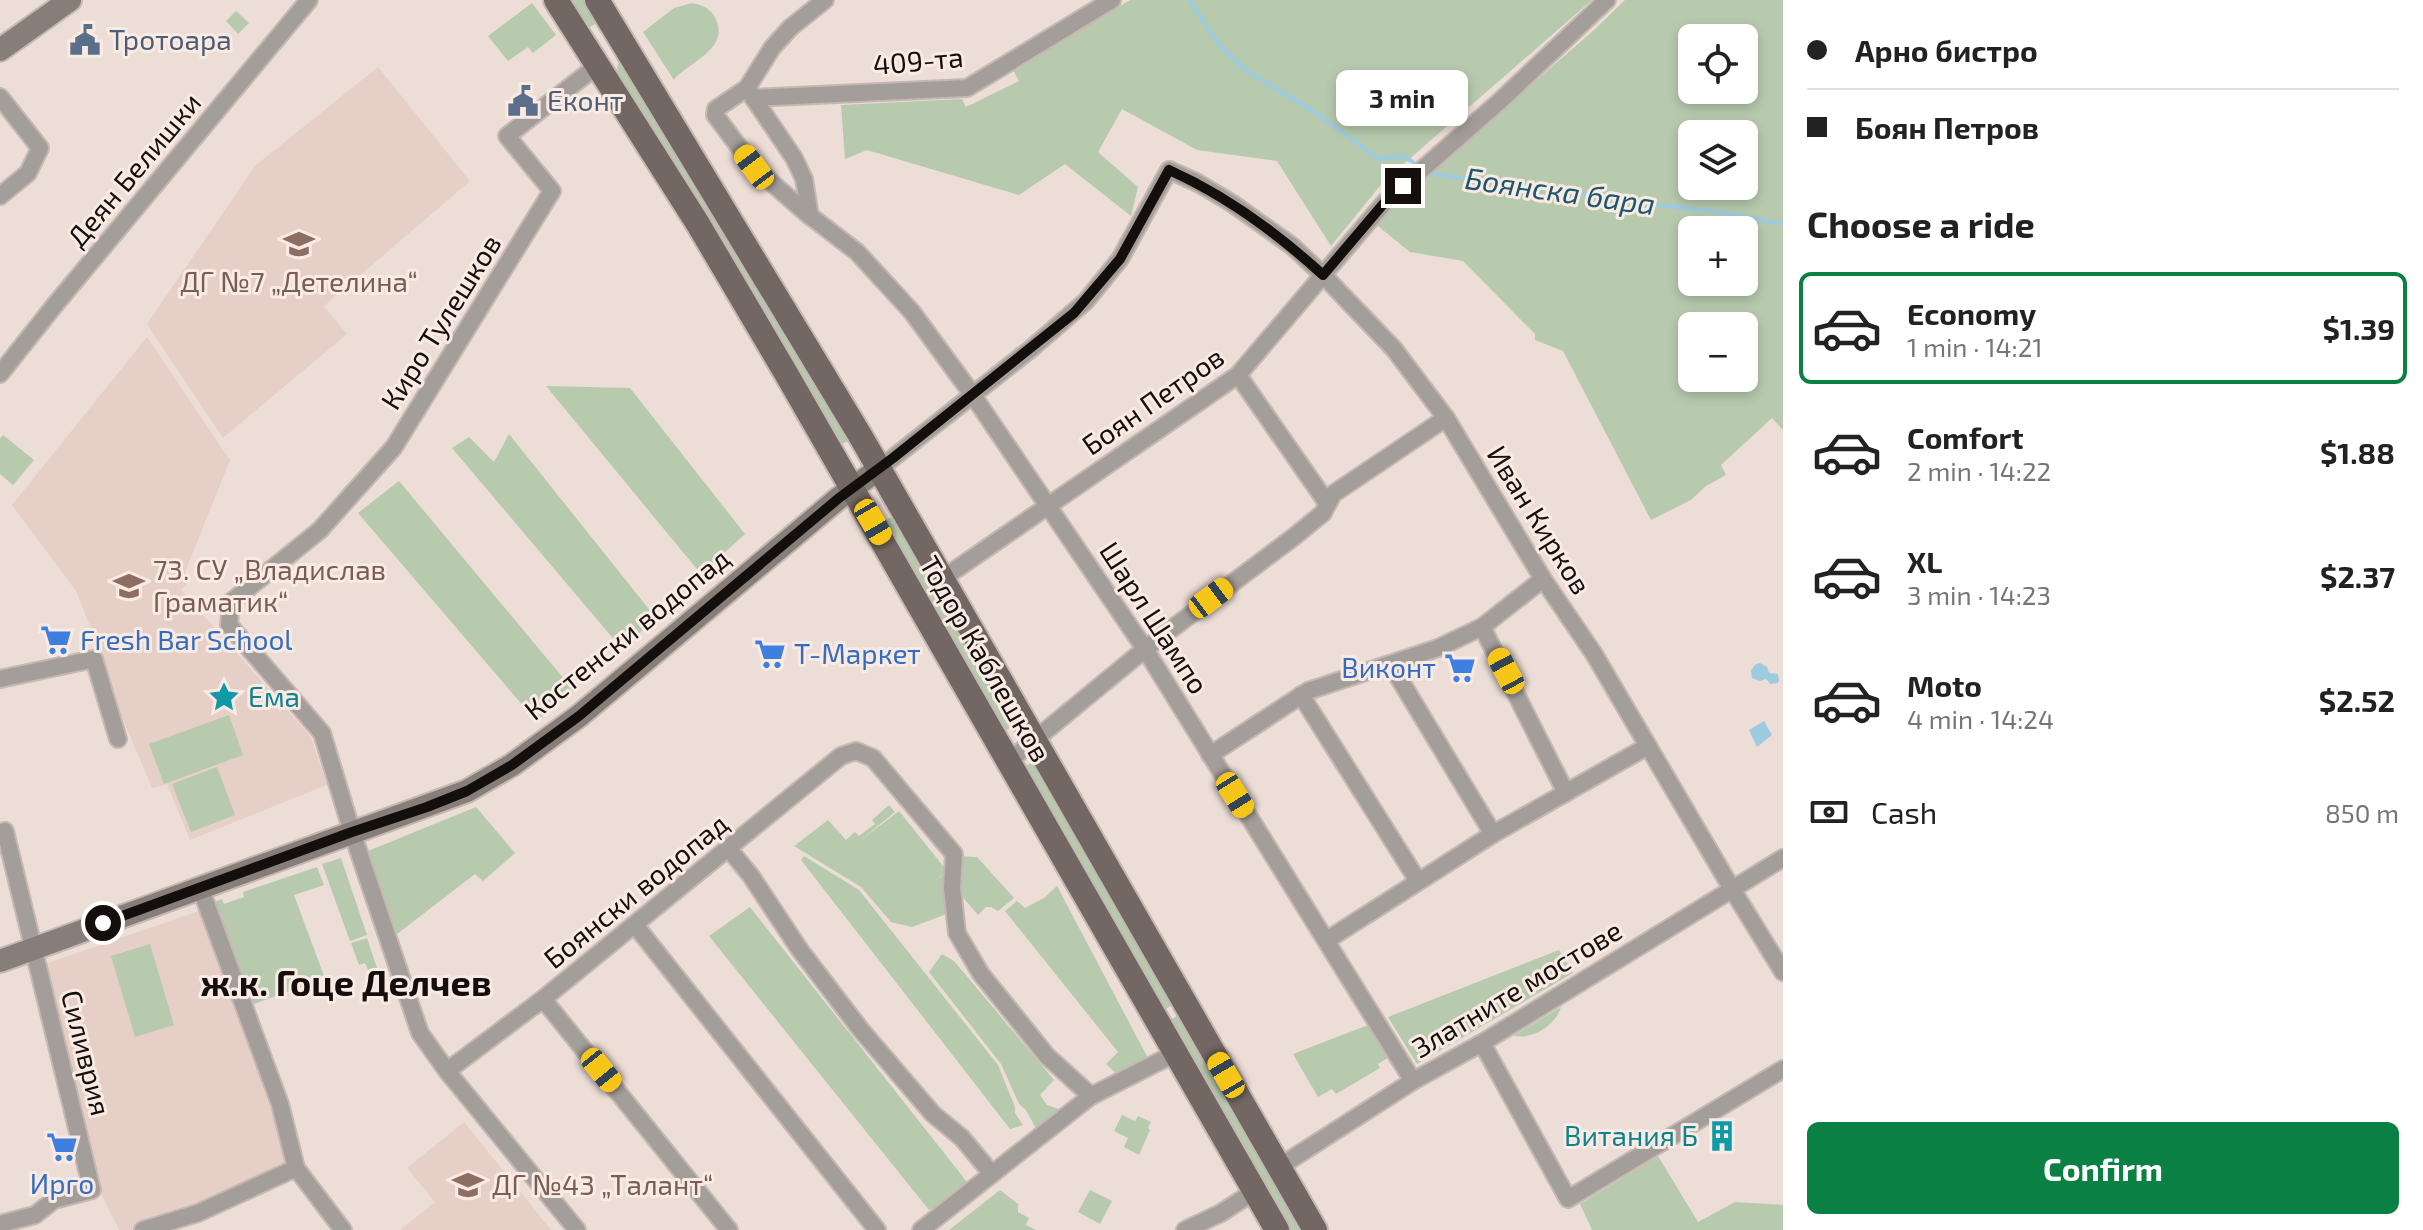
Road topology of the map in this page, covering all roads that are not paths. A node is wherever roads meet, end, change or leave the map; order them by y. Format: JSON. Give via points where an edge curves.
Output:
{"nodes":[{"id":1,"x":70,"y":0,"type":"edge"},
{"id":2,"x":309,"y":0,"type":"edge"},
{"id":3,"x":556,"y":0,"type":"edge"},
{"id":4,"x":597,"y":0,"type":"edge"},
{"id":5,"x":825,"y":0,"type":"edge"},
{"id":6,"x":1112,"y":0,"type":"edge"},
{"id":7,"x":1607,"y":0,"type":"edge"},
{"id":8,"x":0,"y":50,"type":"edge"},
{"id":9,"x":598,"y":65,"type":"junction"},
{"id":10,"x":750,"y":93,"type":"junction"},
{"id":11,"x":0,"y":97,"type":"edge"},
{"id":12,"x":1169,"y":170,"type":"joint"},
{"id":13,"x":0,"y":196,"type":"edge"},
{"id":14,"x":810,"y":216,"type":"junction"},
{"id":15,"x":1323,"y":275,"type":"junction"},
{"id":16,"x":0,"y":374,"type":"edge"},
{"id":17,"x":1238,"y":375,"type":"junction"},
{"id":18,"x":972,"y":394,"type":"junction"},
{"id":19,"x":1446,"y":418,"type":"junction"},
{"id":20,"x":879,"y":469,"type":"junction"},
{"id":21,"x":853,"y":488,"type":"junction"},
{"id":22,"x":1327,"y":503,"type":"junction"},
{"id":23,"x":1049,"y":506,"type":"junction"},
{"id":24,"x":942,"y":579,"type":"junction"},
{"id":25,"x":1543,"y":579,"type":"junction"},
{"id":26,"x":1482,"y":627,"type":"junction"},
{"id":27,"x":1145,"y":649,"type":"junction"},
{"id":28,"x":1391,"y":665,"type":"junction"},
{"id":29,"x":0,"y":679,"type":"edge"},
{"id":30,"x":1301,"y":695,"type":"junction"},
{"id":31,"x":118,"y":739,"type":"dead end"},
{"id":32,"x":1034,"y":741,"type":"junction"},
{"id":33,"x":1648,"y":746,"type":"junction"},
{"id":34,"x":1210,"y":755,"type":"junction"},
{"id":35,"x":1009,"y":761,"type":"junction"},
{"id":36,"x":1566,"y":793,"type":"junction"},
{"id":37,"x":5,"y":831,"type":"dead end"},
{"id":38,"x":352,"y":832,"type":"junction"},
{"id":39,"x":1493,"y":834,"type":"junction"},
{"id":40,"x":729,"y":849,"type":"junction"},
{"id":41,"x":1783,"y":858,"type":"edge"},
{"id":42,"x":1418,"y":881,"type":"junction"},
{"id":43,"x":200,"y":887,"type":"junction"},
{"id":44,"x":1732,"y":889,"type":"junction"},
{"id":45,"x":635,"y":925,"type":"junction"},
{"id":46,"x":1327,"y":940,"type":"junction"},
{"id":47,"x":34,"y":948,"type":"junction"},
{"id":48,"x":0,"y":961,"type":"edge"},
{"id":49,"x":1783,"y":972,"type":"edge"},
{"id":50,"x":543,"y":999,"type":"junction"},
{"id":51,"x":1482,"y":1043,"type":"junction"},
{"id":52,"x":1174,"y":1054,"type":"junction"},
{"id":53,"x":1783,"y":1069,"type":"edge"},
{"id":54,"x":447,"y":1071,"type":"junction"},
{"id":55,"x":1413,"y":1081,"type":"junction"},
{"id":56,"x":1091,"y":1096,"type":"junction"},
{"id":57,"x":1279,"y":1167,"type":"junction"},
{"id":58,"x":296,"y":1168,"type":"junction"},
{"id":59,"x":992,"y":1174,"type":"junction"},
{"id":60,"x":1255,"y":1191,"type":"junction"},
{"id":61,"x":0,"y":1224,"type":"edge"},
{"id":62,"x":143,"y":1230,"type":"edge"},
{"id":63,"x":343,"y":1230,"type":"edge"},
{"id":64,"x":577,"y":1230,"type":"edge"},
{"id":65,"x":729,"y":1230,"type":"edge"},
{"id":66,"x":877,"y":1230,"type":"edge"},
{"id":67,"x":921,"y":1230,"type":"edge"},
{"id":68,"x":1185,"y":1230,"type":"edge"},
{"id":69,"x":1277,"y":1230,"type":"edge"},
{"id":70,"x":1315,"y":1230,"type":"edge"}],
"edges":[{"from":1,"to":8,"type":"street"},
{"from":2,"to":16,"type":"street","name":"Деян Белишки"},
{"from":3,"to":9,"type":"main road","name":"Тодор Каблешков"},
{"from":4,"to":20,"type":"main road","name":"Тодор Каблешков"},
{"from":5,"to":10,"type":"street","via":[[772,48]]},
{"from":6,"to":10,"type":"street","name":"409-та","via":[[967,88]]},
{"from":7,"to":15,"type":"street","name":"Боян Петров","via":[[1385,202]]},
{"from":9,"to":21,"type":"main road","name":"Тодор Каблешков"},
{"from":9,"to":38,"type":"street","name":"Киро Тулешков","via":[[507,136],[552,191],[394,447],[320,530],[231,602],[229,625],[322,733]]},
{"from":10,"to":14,"type":"street","via":[[794,158],[804,179]]},
{"from":10,"to":14,"type":"street","name":"Шарл Шампо","via":[[716,109],[715,115],[754,167]]},
{"from":11,"to":13,"type":"street","via":[[40,148],[28,173]]},
{"from":12,"to":15,"type":"street","name":"Иван Кирков","via":[[1233,204]]},
{"from":12,"to":18,"type":"street","name":"Костенски водопад","via":[[1132,239],[1086,301]]},
{"from":14,"to":18,"type":"street","name":"Шарл Шампо","via":[[857,252],[912,312]]},
{"from":15,"to":17,"type":"street","name":"Боян Петров"},
{"from":15,"to":19,"type":"street","name":"Иван Кирков","via":[[1394,349]]},
{"from":17,"to":22,"type":"street"},
{"from":17,"to":23,"type":"street","name":"Боян Петров"},
{"from":18,"to":20,"type":"street","name":"Костенски водопад"},
{"from":18,"to":23,"type":"street","name":"Шарл Шампо"},
{"from":19,"to":22,"type":"street"},
{"from":19,"to":25,"type":"street","name":"Иван Кирков"},
{"from":20,"to":21,"type":"street","name":"Костенски водопад"},
{"from":20,"to":24,"type":"main road","name":"Тодор Каблешков"},
{"from":21,"to":35,"type":"main road","name":"Тодор Каблешков"},
{"from":21,"to":38,"type":"street","name":"Костенски водопад","via":[[579,716],[512,765],[467,791]]},
{"from":22,"to":27,"type":"street","via":[[1323,513],[1295,536]]},
{"from":23,"to":24,"type":"street","name":"Боян Петров"},
{"from":23,"to":27,"type":"street","name":"Шарл Шампо"},
{"from":24,"to":32,"type":"main road","name":"Тодор Каблешков"},
{"from":25,"to":26,"type":"street"},
{"from":25,"to":33,"type":"street","name":"Иван Кирков"},
{"from":26,"to":28,"type":"street"},
{"from":26,"to":36,"type":"street"},
{"from":27,"to":32,"type":"street"},
{"from":27,"to":34,"type":"street","name":"Шарл Шампо"},
{"from":28,"to":30,"type":"street"},
{"from":28,"to":39,"type":"street"},
{"from":29,"to":31,"type":"street","via":[[94,659]]},
{"from":30,"to":34,"type":"street"},
{"from":30,"to":42,"type":"street"},
{"from":32,"to":35,"type":"street"},
{"from":32,"to":57,"type":"main road","name":"Тодор Каблешков"},
{"from":33,"to":36,"type":"street"},
{"from":33,"to":44,"type":"street","name":"Иван Кирков"},
{"from":34,"to":46,"type":"street","name":"Шарл Шампо"},
{"from":35,"to":52,"type":"main road","name":"Тодор Каблешков"},
{"from":36,"to":39,"type":"street"},
{"from":37,"to":47,"type":"street","name":"Силиврия"},
{"from":38,"to":43,"type":"street","name":"Костенски водопад"},
{"from":38,"to":54,"type":"street","via":[[420,1033]]},
{"from":39,"to":42,"type":"street"},
{"from":40,"to":45,"type":"street","name":"Боянски водопад"},
{"from":40,"to":56,"type":"street","name":"Боянски водопад","via":[[841,756],[856,751],[873,758],[954,854],[957,933],[981,974],[1038,1045]]},
{"from":40,"to":59,"type":"street","via":[[861,1030]]},
{"from":41,"to":44,"type":"street","name":"Златните мостове"},
{"from":42,"to":46,"type":"street"},
{"from":43,"to":47,"type":"street","name":"Костенски водопад"},
{"from":43,"to":58,"type":"street","via":[[280,1104]]},
{"from":44,"to":49,"type":"street","name":"Иван Кирков"},
{"from":44,"to":51,"type":"street","name":"Златните мостове"},
{"from":45,"to":50,"type":"street","name":"Боянски водопад"},
{"from":45,"to":66,"type":"street"},
{"from":46,"to":55,"type":"street","name":"Шарл Шампо"},
{"from":47,"to":48,"type":"street","name":"Костенски водопад"},
{"from":47,"to":61,"type":"street","name":"Силиврия","via":[[92,1190]]},
{"from":50,"to":54,"type":"street","name":"Боянски водопад"},
{"from":50,"to":65,"type":"street"},
{"from":51,"to":53,"type":"street","via":[[1568,1199]]},
{"from":51,"to":55,"type":"street","name":"Златните мостове"},
{"from":52,"to":56,"type":"street"},
{"from":52,"to":60,"type":"main road","name":"Тодор Каблешков"},
{"from":54,"to":64,"type":"street"},
{"from":55,"to":57,"type":"street","name":"Златните мостове"},
{"from":56,"to":59,"type":"street"},
{"from":57,"to":70,"type":"main road","name":"Тодор Каблешков"},
{"from":58,"to":62,"type":"street","via":[[198,1213]]},
{"from":58,"to":63,"type":"street"},
{"from":59,"to":67,"type":"street"},
{"from":60,"to":68,"type":"street"},
{"from":60,"to":69,"type":"main road","name":"Тодор Каблешков"}]}
